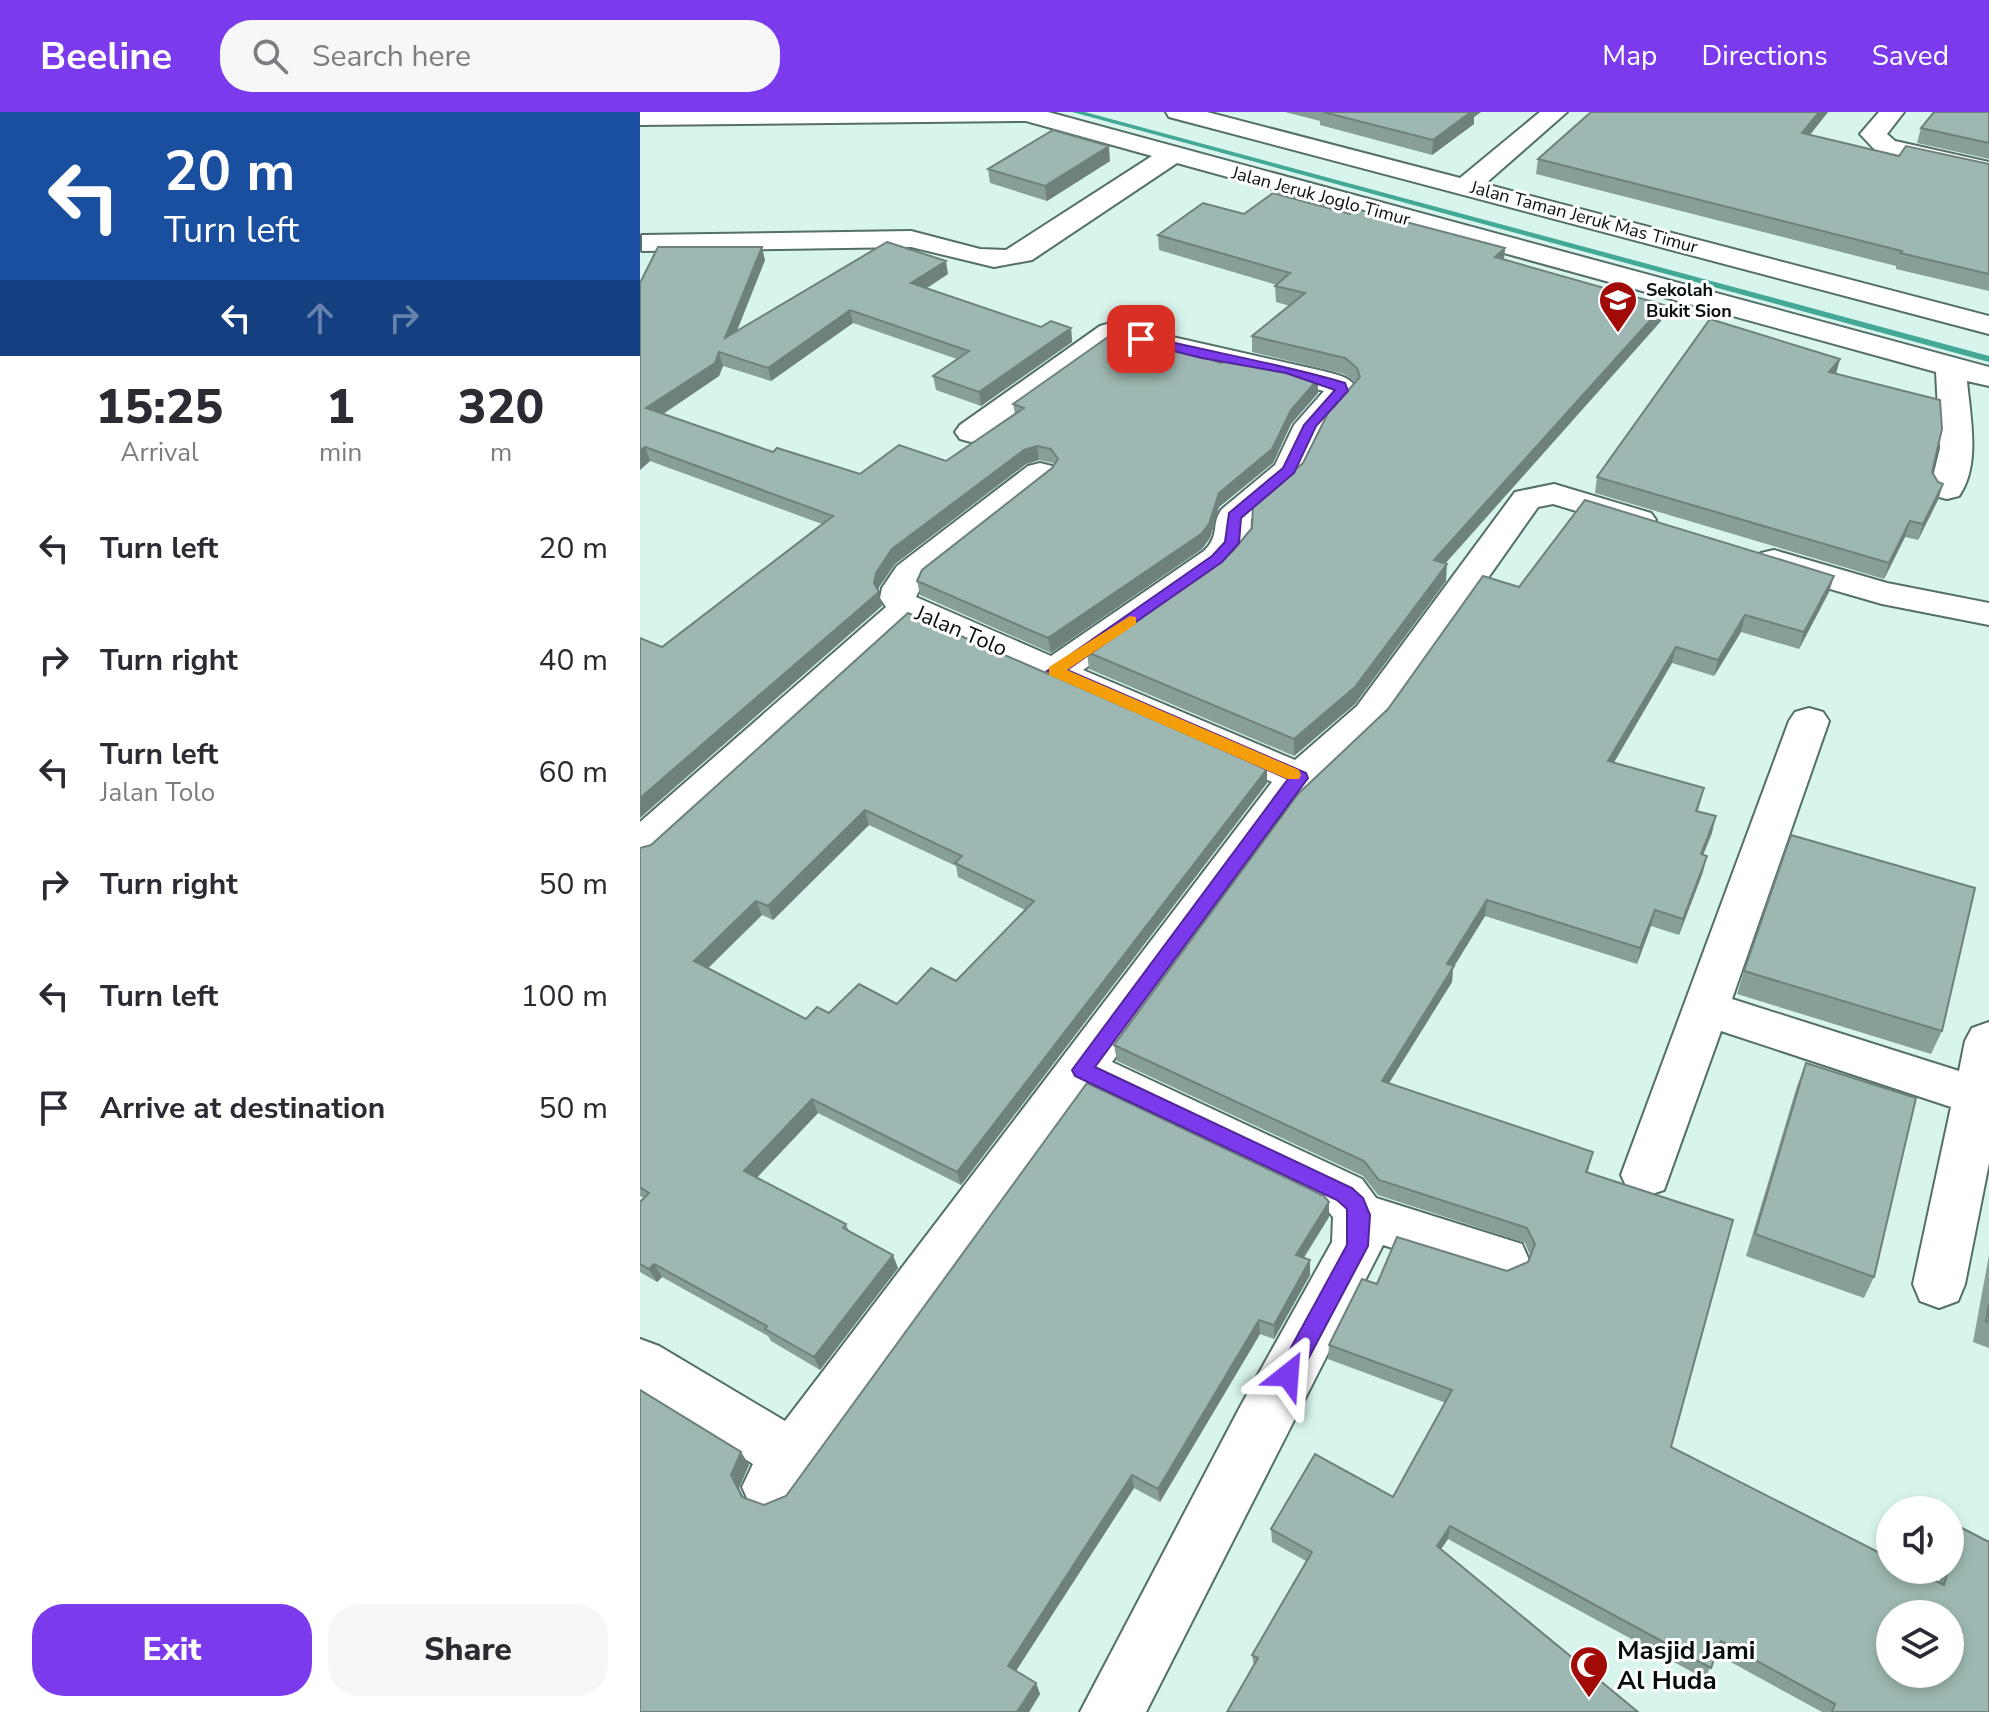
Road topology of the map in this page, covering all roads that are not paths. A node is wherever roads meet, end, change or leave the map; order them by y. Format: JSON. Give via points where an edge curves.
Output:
{"nodes":[{"id":1,"x":1178,"y":112,"type":"edge"},
{"id":2,"x":1555,"y":112,"type":"edge"},
{"id":3,"x":1892,"y":112,"type":"edge"},
{"id":4,"x":1210,"y":115,"type":"edge"},
{"id":5,"x":640,"y":118,"type":"edge"},
{"id":6,"x":1171,"y":155,"type":"junction"},
{"id":7,"x":1989,"y":170,"type":"edge"},
{"id":8,"x":1467,"y":186,"type":"junction"},
{"id":9,"x":642,"y":243,"type":"edge"},
{"id":10,"x":1989,"y":325,"type":"edge"},
{"id":11,"x":1951,"y":367,"type":"junction"},
{"id":12,"x":1989,"y":377,"type":"edge"},
{"id":13,"x":971,"y":432,"type":"dead end"},
{"id":14,"x":1040,"y":473,"type":"edge"},
{"id":15,"x":1947,"y":489,"type":"dead end"},
{"id":16,"x":1673,"y":530,"type":"edge"},
{"id":17,"x":1747,"y":553,"type":"edge"},
{"id":18,"x":906,"y":608,"type":"junction"},
{"id":19,"x":1989,"y":614,"type":"edge"},
{"id":20,"x":1055,"y":671,"type":"junction"},
{"id":21,"x":1809,"y":721,"type":"dead end"},
{"id":22,"x":1300,"y":778,"type":"junction"},
{"id":23,"x":640,"y":846,"type":"edge"},
{"id":24,"x":1705,"y":1008,"type":"junction"},
{"id":25,"x":1989,"y":1041,"type":"edge"},
{"id":26,"x":1082,"y":1070,"type":"junction"},
{"id":27,"x":1984,"y":1098,"type":"edge"},
{"id":28,"x":1646,"y":1175,"type":"dead end"},
{"id":29,"x":1360,"y":1215,"type":"junction"},
{"id":30,"x":1503,"y":1260,"type":"dead end"},
{"id":31,"x":1939,"y":1284,"type":"dead end"},
{"id":32,"x":640,"y":1364,"type":"edge"},
{"id":33,"x":1112,"y":1712,"type":"edge"}],
"edges":[{"from":1,"to":4,"type":"street","name":"Jalan Taman Jeruk Mas Timur"},
{"from":2,"to":8,"type":"street"},
{"from":3,"to":7,"type":"street","via":[[1873,134],[1886,147]]},
{"from":4,"to":8,"type":"street","name":"Jalan Taman Jeruk Mas Timur"},
{"from":5,"to":6,"type":"street","name":"Jalan Jeruk Joglo Timur","via":[[1016,113]]},
{"from":6,"to":9,"type":"street","via":[[1007,259],[972,256],[911,239]]},
{"from":6,"to":11,"type":"street","name":"Jalan Jeruk Joglo Timur"},
{"from":8,"to":10,"type":"street","name":"Jalan Taman Jeruk Mas Timur"},
{"from":11,"to":12,"type":"street","name":"Jalan Jeruk Joglo Timur"},
{"from":11,"to":15,"type":"street","via":[[1956,448]]},
{"from":13,"to":20,"type":"street","via":[[1111,332],[1340,386],[1310,425],[1289,470],[1234,516],[1232,543],[1217,559]]},
{"from":14,"to":18,"type":"street","via":[[910,574],[898,598]]},
{"from":16,"to":22,"type":"street","via":[[1554,494],[1527,499],[1379,705]]},
{"from":17,"to":19,"type":"street","via":[[1882,593]]},
{"from":18,"to":20,"type":"street","name":"Jalan Tolo"},
{"from":18,"to":23,"type":"street","name":"Jalan Tolo"},
{"from":20,"to":22,"type":"street","name":"Jalan Tolo"},
{"from":21,"to":24,"type":"street"},
{"from":22,"to":26,"type":"street"},
{"from":24,"to":27,"type":"street"},
{"from":24,"to":28,"type":"street"},
{"from":25,"to":27,"type":"street"},
{"from":26,"to":29,"type":"street","via":[[1344,1194]]},
{"from":26,"to":32,"type":"street","via":[[781,1472]]},
{"from":27,"to":31,"type":"street"},
{"from":29,"to":30,"type":"street"},
{"from":29,"to":33,"type":"street","via":[[1357,1246]]}]}
